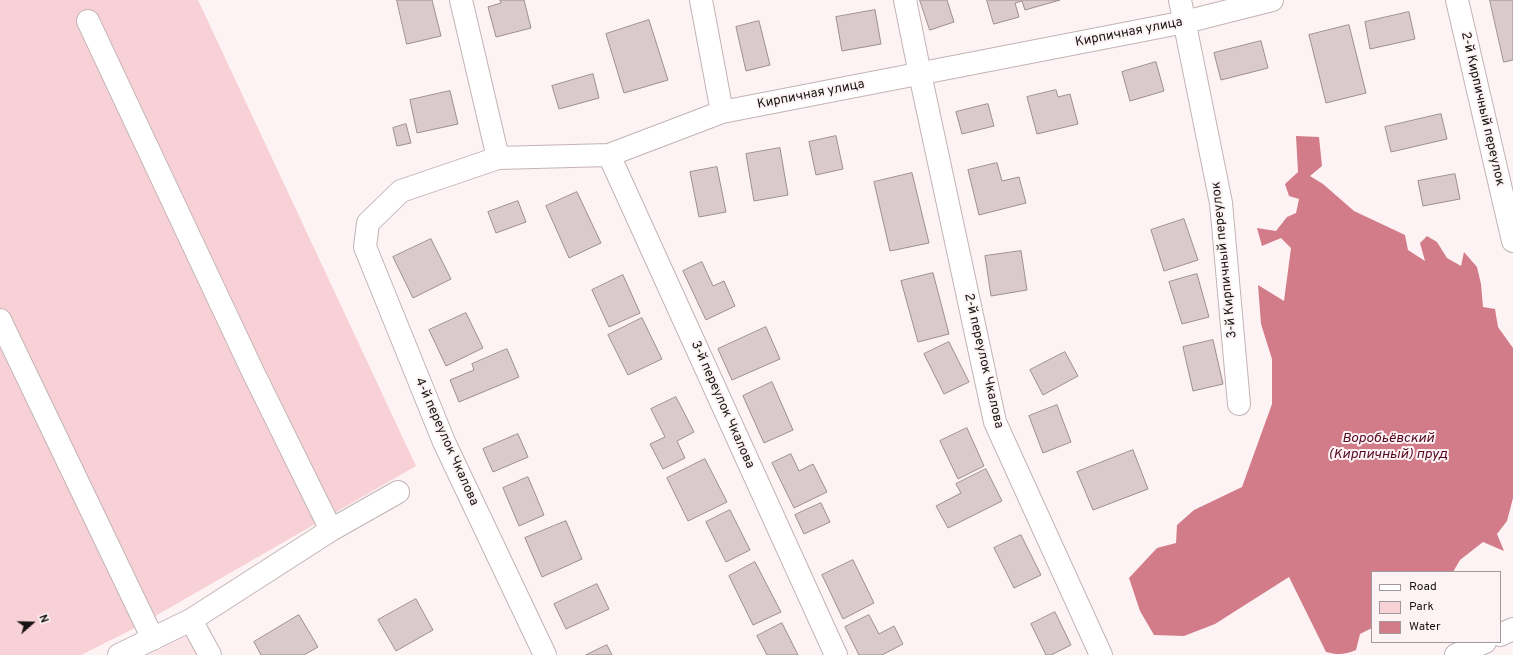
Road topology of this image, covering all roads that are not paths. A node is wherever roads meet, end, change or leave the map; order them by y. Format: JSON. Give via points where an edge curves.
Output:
{"nodes":[{"id":1,"x":461,"y":0,"type":"edge"},
{"id":2,"x":701,"y":0,"type":"edge"},
{"id":3,"x":905,"y":0,"type":"edge"},
{"id":4,"x":1180,"y":0,"type":"edge"},
{"id":5,"x":1272,"y":0,"type":"edge"},
{"id":6,"x":1457,"y":0,"type":"edge"},
{"id":7,"x":88,"y":21,"type":"dead end"},
{"id":8,"x":1185,"y":22,"type":"junction"},
{"id":9,"x":920,"y":74,"type":"junction"},
{"id":10,"x":722,"y":112,"type":"junction"},
{"id":11,"x":609,"y":155,"type":"junction"},
{"id":12,"x":498,"y":158,"type":"junction"},
{"id":13,"x":368,"y":223,"type":"joint"},
{"id":14,"x":1513,"y":241,"type":"edge"},
{"id":15,"x":0,"y":320,"type":"edge"},
{"id":16,"x":1239,"y":404,"type":"dead end"},
{"id":17,"x":398,"y":492,"type":"dead end"},
{"id":18,"x":330,"y":530,"type":"junction"},
{"id":19,"x":191,"y":620,"type":"junction"},
{"id":20,"x":1513,"y":629,"type":"edge"},
{"id":21,"x":1501,"y":635,"type":"edge"},
{"id":22,"x":153,"y":639,"type":"junction"},
{"id":23,"x":1483,"y":643,"type":"edge"},
{"id":24,"x":120,"y":655,"type":"edge"},
{"id":25,"x":210,"y":655,"type":"edge"},
{"id":26,"x":545,"y":655,"type":"edge"},
{"id":27,"x":836,"y":655,"type":"edge"},
{"id":28,"x":1101,"y":655,"type":"edge"},
{"id":29,"x":1456,"y":655,"type":"edge"}],
"edges":[{"from":1,"to":12,"type":"street"},
{"from":2,"to":10,"type":"street"},
{"from":3,"to":9,"type":"street","name":"2-й переулок Чкалова"},
{"from":4,"to":8,"type":"street","name":"3-й Кирпичный переулок"},
{"from":5,"to":8,"type":"street","name":"Кирпичная улица"},
{"from":6,"to":14,"type":"street","name":"2-й Кирпичный переулок"},
{"from":7,"to":18,"type":"street"},
{"from":8,"to":9,"type":"street","name":"Кирпичная улица"},
{"from":8,"to":16,"type":"street","name":"3-й Кирпичный переулок","via":[[1222,203]]},
{"from":9,"to":10,"type":"street","name":"Кирпичная улица"},
{"from":9,"to":28,"type":"street","name":"2-й переулок Чкалова","via":[[995,422]]},
{"from":10,"to":11,"type":"street","name":"Кирпичная улица"},
{"from":11,"to":12,"type":"street","name":"Кирпичная улица"},
{"from":11,"to":27,"type":"street","name":"3-й переулок Чкалова"},
{"from":12,"to":13,"type":"street","name":"Кирпичная улица","via":[[401,191]]},
{"from":13,"to":26,"type":"street","name":"4-й переулок Чкалова","via":[[365,247],[438,427]]},
{"from":15,"to":22,"type":"street"},
{"from":17,"to":18,"type":"street"},
{"from":18,"to":19,"type":"street"},
{"from":19,"to":22,"type":"street"},
{"from":19,"to":25,"type":"street"},
{"from":20,"to":21,"type":"street"},
{"from":22,"to":24,"type":"street"},
{"from":23,"to":29,"type":"street"}]}
